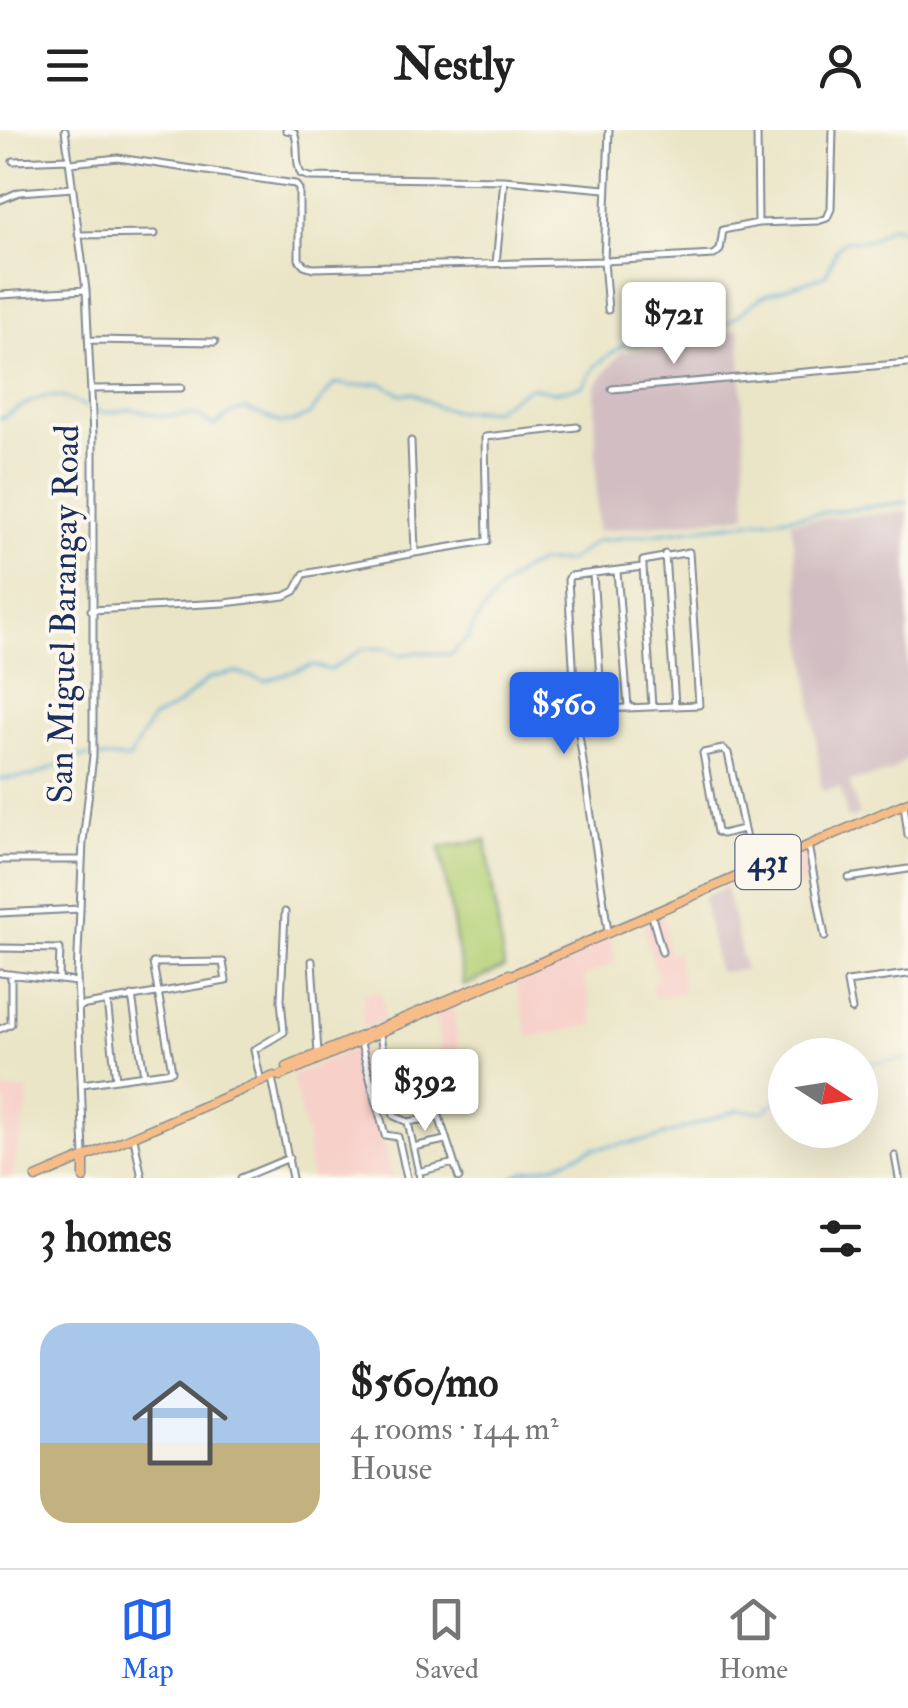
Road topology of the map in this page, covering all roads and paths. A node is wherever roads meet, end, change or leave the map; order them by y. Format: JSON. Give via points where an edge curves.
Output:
{"nodes":[{"id":1,"x":65,"y":130,"type":"edge"},
{"id":2,"x":286,"y":130,"type":"edge"},
{"id":3,"x":609,"y":130,"type":"edge"},
{"id":4,"x":757,"y":130,"type":"edge"},
{"id":5,"x":833,"y":130,"type":"edge"},
{"id":6,"x":13,"y":161,"type":"dead end"},
{"id":7,"x":70,"y":161,"type":"junction"},
{"id":8,"x":504,"y":180,"type":"junction"},
{"id":9,"x":73,"y":188,"type":"junction"},
{"id":10,"x":605,"y":189,"type":"junction"},
{"id":11,"x":0,"y":200,"type":"edge"},
{"id":12,"x":758,"y":223,"type":"junction"},
{"id":13,"x":155,"y":234,"type":"dead end"},
{"id":14,"x":78,"y":235,"type":"junction"},
{"id":15,"x":604,"y":261,"type":"junction"},
{"id":16,"x":496,"y":264,"type":"junction"},
{"id":17,"x":86,"y":290,"type":"junction"},
{"id":18,"x":0,"y":295,"type":"edge"},
{"id":19,"x":608,"y":310,"type":"dead end"},
{"id":20,"x":90,"y":340,"type":"junction"},
{"id":21,"x":215,"y":342,"type":"dead end"},
{"id":22,"x":908,"y":363,"type":"edge"},
{"id":23,"x":182,"y":388,"type":"dead end"},
{"id":24,"x":91,"y":389,"type":"junction"},
{"id":25,"x":612,"y":389,"type":"dead end"},
{"id":26,"x":577,"y":427,"type":"dead end"},
{"id":27,"x":411,"y":441,"type":"dead end"},
{"id":28,"x":415,"y":553,"type":"junction"},
{"id":29,"x":665,"y":554,"type":"junction"},
{"id":30,"x":643,"y":568,"type":"junction"},
{"id":31,"x":617,"y":571,"type":"junction"},
{"id":32,"x":593,"y":574,"type":"junction"},
{"id":33,"x":91,"y":610,"type":"junction"},
{"id":34,"x":628,"y":707,"type":"junction"},
{"id":35,"x":652,"y":707,"type":"junction"},
{"id":36,"x":675,"y":707,"type":"junction"},
{"id":37,"x":602,"y":708,"type":"junction"},
{"id":38,"x":578,"y":710,"type":"junction"},
{"id":39,"x":906,"y":803,"type":"edge"},
{"id":40,"x":743,"y":829,"type":"junction"},
{"id":41,"x":908,"y":835,"type":"edge"},
{"id":42,"x":808,"y":844,"type":"junction"},
{"id":43,"x":0,"y":860,"type":"edge"},
{"id":44,"x":82,"y":860,"type":"junction"},
{"id":45,"x":752,"y":868,"type":"junction"},
{"id":46,"x":908,"y":869,"type":"edge"},
{"id":47,"x":849,"y":878,"type":"dead end"},
{"id":48,"x":80,"y":909,"type":"junction"},
{"id":49,"x":285,"y":912,"type":"dead end"},
{"id":50,"x":0,"y":913,"type":"edge"},
{"id":51,"x":652,"y":913,"type":"junction"},
{"id":52,"x":608,"y":932,"type":"junction"},
{"id":53,"x":825,"y":937,"type":"dead end"},
{"id":54,"x":0,"y":948,"type":"edge"},
{"id":55,"x":662,"y":952,"type":"dead end"},
{"id":56,"x":312,"y":961,"type":"dead end"},
{"id":57,"x":0,"y":972,"type":"edge"},
{"id":58,"x":11,"y":974,"type":"junction"},
{"id":59,"x":908,"y":974,"type":"edge"},
{"id":60,"x":61,"y":978,"type":"junction"},
{"id":61,"x":77,"y":979,"type":"junction"},
{"id":62,"x":158,"y":990,"type":"junction"},
{"id":63,"x":132,"y":996,"type":"junction"},
{"id":64,"x":107,"y":1001,"type":"junction"},
{"id":65,"x":0,"y":1003,"type":"edge"},
{"id":66,"x":12,"y":1004,"type":"junction"},
{"id":67,"x":79,"y":1006,"type":"junction"},
{"id":68,"x":852,"y":1010,"type":"dead end"},
{"id":69,"x":0,"y":1028,"type":"edge"},
{"id":70,"x":379,"y":1031,"type":"junction"},
{"id":71,"x":360,"y":1040,"type":"junction"},
{"id":72,"x":320,"y":1056,"type":"junction"},
{"id":73,"x":144,"y":1075,"type":"junction"},
{"id":74,"x":273,"y":1076,"type":"junction"},
{"id":75,"x":116,"y":1079,"type":"junction"},
{"id":76,"x":387,"y":1079,"type":"junction"},
{"id":77,"x":261,"y":1082,"type":"junction"},
{"id":78,"x":376,"y":1083,"type":"dead end"},
{"id":79,"x":82,"y":1084,"type":"junction"},
{"id":80,"x":430,"y":1093,"type":"junction"},
{"id":81,"x":391,"y":1102,"type":"junction"},
{"id":82,"x":437,"y":1117,"type":"junction"},
{"id":83,"x":408,"y":1122,"type":"junction"},
{"id":84,"x":134,"y":1138,"type":"junction"},
{"id":85,"x":446,"y":1140,"type":"junction"},
{"id":86,"x":413,"y":1147,"type":"junction"},
{"id":87,"x":895,"y":1156,"type":"dead end"},
{"id":88,"x":288,"y":1158,"type":"junction"},
{"id":89,"x":84,"y":1159,"type":"junction"},
{"id":90,"x":454,"y":1163,"type":"junction"},
{"id":91,"x":419,"y":1175,"type":"edge"},
{"id":92,"x":36,"y":1178,"type":"edge"},
{"id":93,"x":84,"y":1178,"type":"edge"},
{"id":94,"x":142,"y":1178,"type":"edge"},
{"id":95,"x":241,"y":1178,"type":"edge"},
{"id":96,"x":292,"y":1178,"type":"edge"},
{"id":97,"x":407,"y":1178,"type":"edge"},
{"id":98,"x":459,"y":1178,"type":"edge"},
{"id":99,"x":899,"y":1178,"type":"edge"}],
"edges":[{"from":1,"to":7,"type":"street","name":"San Miguel Barangay Road"},
{"from":2,"to":8,"type":"street","via":[[297,139],[297,167],[310,177]]},
{"from":3,"to":10,"type":"street"},
{"from":4,"to":12,"type":"street"},
{"from":5,"to":12,"type":"street","via":[[827,218]]},
{"from":6,"to":7,"type":"street"},
{"from":7,"to":9,"type":"street","name":"San Miguel Barangay Road"},
{"from":7,"to":16,"type":"street","via":[[118,158],[295,184],[299,260],[313,268]]},
{"from":8,"to":10,"type":"street"},
{"from":8,"to":16,"type":"street"},
{"from":9,"to":11,"type":"street"},
{"from":9,"to":14,"type":"street","name":"San Miguel Barangay Road"},
{"from":10,"to":15,"type":"street"},
{"from":12,"to":15,"type":"street","via":[[723,230],[714,255]]},
{"from":13,"to":14,"type":"street"},
{"from":14,"to":17,"type":"street","name":"San Miguel Barangay Road"},
{"from":15,"to":16,"type":"street"},
{"from":15,"to":19,"type":"street"},
{"from":17,"to":18,"type":"street"},
{"from":17,"to":20,"type":"street","name":"San Miguel Barangay Road"},
{"from":20,"to":21,"type":"street"},
{"from":20,"to":24,"type":"street","name":"San Miguel Barangay Road"},
{"from":22,"to":25,"type":"street"},
{"from":23,"to":24,"type":"street"},
{"from":24,"to":33,"type":"street","name":"San Miguel Barangay Road"},
{"from":26,"to":28,"type":"street","via":[[485,437],[487,541]]},
{"from":27,"to":28,"type":"street"},
{"from":28,"to":33,"type":"street","via":[[304,574],[285,596]]},
{"from":29,"to":30,"type":"street","via":[[643,561]]},
{"from":29,"to":36,"type":"street"},
{"from":29,"to":36,"type":"street","via":[[690,555],[700,700]]},
{"from":30,"to":31,"type":"street"},
{"from":30,"to":35,"type":"street"},
{"from":31,"to":32,"type":"street"},
{"from":31,"to":34,"type":"street"},
{"from":32,"to":37,"type":"street"},
{"from":32,"to":38,"type":"street","via":[[568,580]]},
{"from":33,"to":44,"type":"street","name":"San Miguel Barangay Road","via":[[93,756]]},
{"from":34,"to":35,"type":"street"},
{"from":34,"to":37,"type":"street"},
{"from":35,"to":36,"type":"street"},
{"from":37,"to":38,"type":"street"},
{"from":38,"to":52,"type":"street"},
{"from":39,"to":41,"type":"street"},
{"from":39,"to":42,"type":"main road","number":"431"},
{"from":40,"to":40,"type":"street","via":[[728,753],[702,754],[717,832]]},
{"from":40,"to":45,"type":"street"},
{"from":42,"to":45,"type":"main road","number":"431"},
{"from":42,"to":53,"type":"street"},
{"from":43,"to":44,"type":"street"},
{"from":44,"to":48,"type":"street","name":"San Miguel Barangay Road"},
{"from":45,"to":51,"type":"main road","number":"431"},
{"from":46,"to":47,"type":"street"},
{"from":48,"to":50,"type":"street"},
{"from":48,"to":61,"type":"street","name":"San Miguel Barangay Road"},
{"from":49,"to":77,"type":"street","via":[[285,1028],[253,1051]]},
{"from":51,"to":52,"type":"main road","number":"431"},
{"from":51,"to":55,"type":"street"},
{"from":52,"to":70,"type":"main road","number":"431"},
{"from":54,"to":60,"type":"street","via":[[56,947]]},
{"from":56,"to":72,"type":"street"},
{"from":57,"to":58,"type":"street"},
{"from":58,"to":60,"type":"street"},
{"from":58,"to":66,"type":"street"},
{"from":59,"to":68,"type":"street","via":[[847,982]]},
{"from":60,"to":61,"type":"street"},
{"from":61,"to":67,"type":"street","name":"San Miguel Barangay Road"},
{"from":62,"to":62,"type":"street","via":[[226,981],[223,962],[154,963]]},
{"from":62,"to":63,"type":"street"},
{"from":62,"to":73,"type":"street","via":[[172,1070]]},
{"from":63,"to":64,"type":"street"},
{"from":63,"to":73,"type":"street"},
{"from":64,"to":67,"type":"street"},
{"from":64,"to":75,"type":"street"},
{"from":65,"to":66,"type":"street"},
{"from":66,"to":69,"type":"street","via":[[11,1024]]},
{"from":67,"to":79,"type":"street","name":"San Miguel Barangay Road"},
{"from":70,"to":71,"type":"main road"},
{"from":70,"to":76,"type":"street"},
{"from":71,"to":72,"type":"main road"},
{"from":71,"to":97,"type":"street","via":[[385,1135],[398,1137]]},
{"from":72,"to":74,"type":"main road"},
{"from":73,"to":75,"type":"street"},
{"from":74,"to":77,"type":"main road"},
{"from":74,"to":88,"type":"street"},
{"from":75,"to":79,"type":"street"},
{"from":76,"to":78,"type":"street"},
{"from":76,"to":80,"type":"street","via":[[421,1070]]},
{"from":76,"to":81,"type":"street"},
{"from":77,"to":84,"type":"main road"},
{"from":79,"to":89,"type":"street","name":"San Miguel Barangay Road"},
{"from":80,"to":81,"type":"street"},
{"from":80,"to":82,"type":"street"},
{"from":81,"to":83,"type":"street","via":[[395,1118]]},
{"from":82,"to":83,"type":"street"},
{"from":82,"to":85,"type":"street"},
{"from":83,"to":86,"type":"street"},
{"from":84,"to":89,"type":"main road"},
{"from":84,"to":94,"type":"street"},
{"from":85,"to":86,"type":"street"},
{"from":85,"to":90,"type":"street"},
{"from":86,"to":91,"type":"street"},
{"from":87,"to":99,"type":"street"},
{"from":88,"to":95,"type":"street"},
{"from":88,"to":96,"type":"street"},
{"from":89,"to":92,"type":"main road"},
{"from":89,"to":93,"type":"main road"},
{"from":90,"to":91,"type":"street"},
{"from":90,"to":98,"type":"street"}]}
